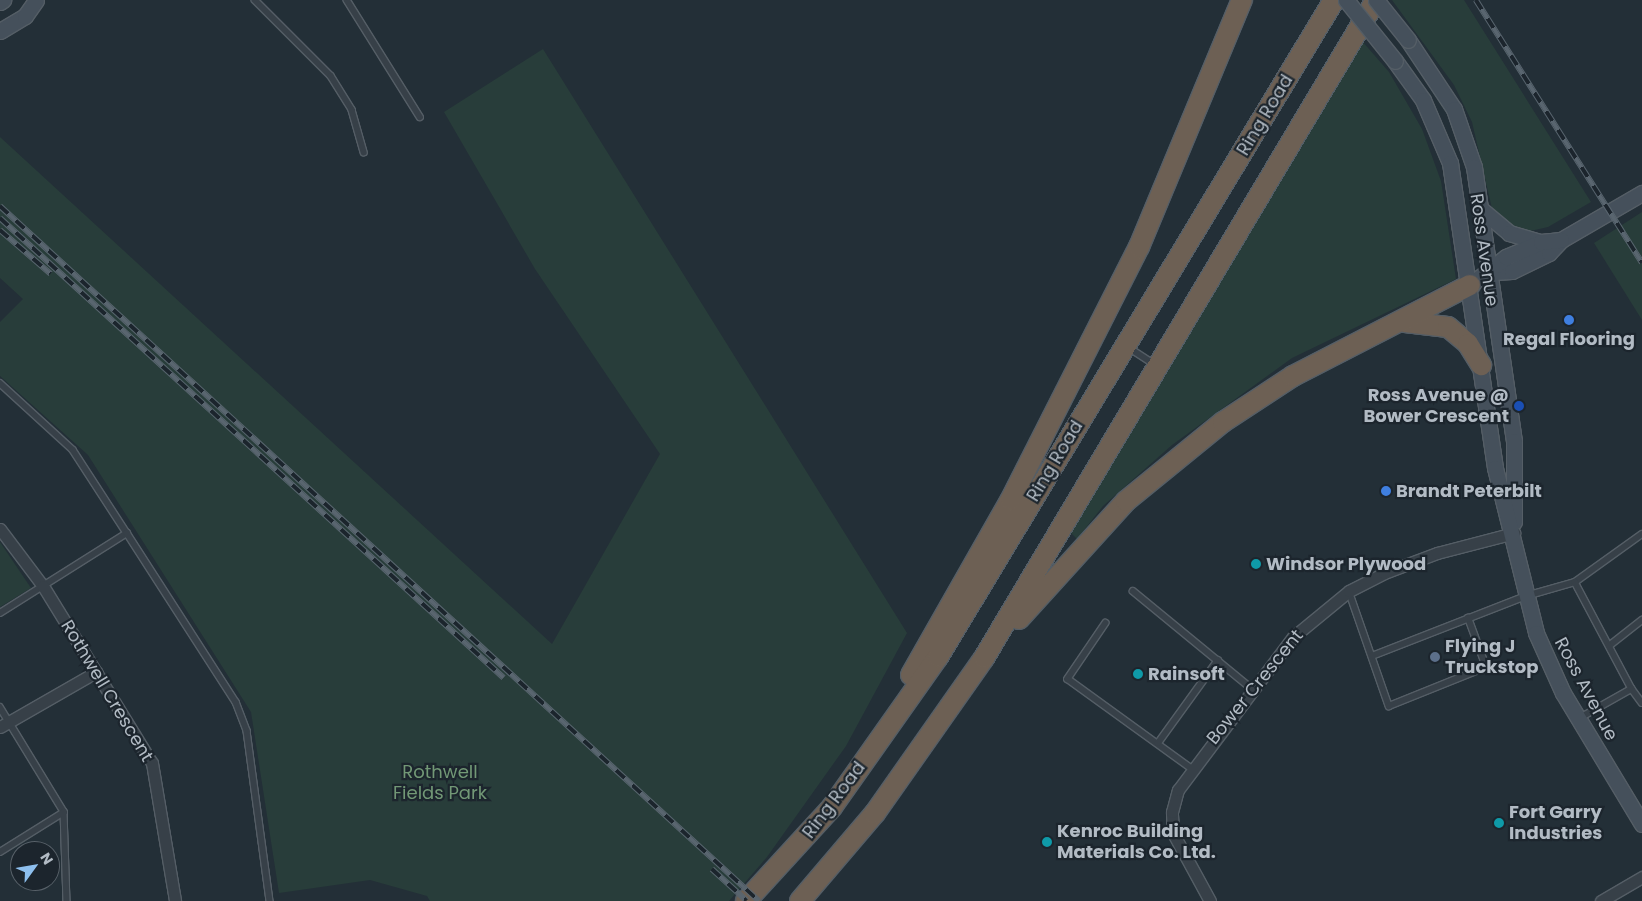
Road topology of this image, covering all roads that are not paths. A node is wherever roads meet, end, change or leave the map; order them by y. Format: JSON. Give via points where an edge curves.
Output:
{"nodes":[{"id":1,"x":36,"y":0,"type":"edge"},
{"id":2,"x":254,"y":0,"type":"edge"},
{"id":3,"x":347,"y":0,"type":"edge"},
{"id":4,"x":1242,"y":0,"type":"edge"},
{"id":5,"x":1334,"y":0,"type":"edge"},
{"id":6,"x":1346,"y":0,"type":"edge"},
{"id":7,"x":1376,"y":0,"type":"edge"},
{"id":8,"x":0,"y":31,"type":"edge"},
{"id":9,"x":420,"y":117,"type":"dead end"},
{"id":10,"x":364,"y":152,"type":"dead end"},
{"id":11,"x":1642,"y":193,"type":"edge"},
{"id":12,"x":1482,"y":211,"type":"junction"},
{"id":13,"x":1561,"y":240,"type":"junction"},
{"id":14,"x":1541,"y":242,"type":"junction"},
{"id":15,"x":1492,"y":272,"type":"junction"},
{"id":16,"x":1470,"y":285,"type":"junction"},
{"id":17,"x":1403,"y":322,"type":"junction"},
{"id":18,"x":1125,"y":345,"type":"junction"},
{"id":19,"x":1481,"y":365,"type":"junction"},
{"id":20,"x":1158,"y":366,"type":"junction"},
{"id":21,"x":0,"y":383,"type":"edge"},
{"id":22,"x":0,"y":529,"type":"edge"},
{"id":23,"x":127,"y":532,"type":"junction"},
{"id":24,"x":1514,"y":533,"type":"junction"},
{"id":25,"x":1642,"y":534,"type":"edge"},
{"id":26,"x":1575,"y":582,"type":"junction"},
{"id":27,"x":43,"y":586,"type":"junction"},
{"id":28,"x":1133,"y":590,"type":"dead end"},
{"id":29,"x":1349,"y":591,"type":"junction"},
{"id":30,"x":1526,"y":596,"type":"junction"},
{"id":31,"x":0,"y":613,"type":"edge"},
{"id":32,"x":1468,"y":618,"type":"junction"},
{"id":33,"x":1642,"y":620,"type":"edge"},
{"id":34,"x":1106,"y":623,"type":"dead end"},
{"id":35,"x":1609,"y":646,"type":"junction"},
{"id":36,"x":1372,"y":656,"type":"junction"},
{"id":37,"x":984,"y":658,"type":"junction"},
{"id":38,"x":1218,"y":660,"type":"junction"},
{"id":39,"x":96,"y":672,"type":"junction"},
{"id":40,"x":1252,"y":688,"type":"junction"},
{"id":41,"x":1632,"y":689,"type":"junction"},
{"id":42,"x":1642,"y":703,"type":"edge"},
{"id":43,"x":0,"y":707,"type":"edge"},
{"id":44,"x":1578,"y":720,"type":"junction"},
{"id":45,"x":5,"y":724,"type":"edge"},
{"id":46,"x":1158,"y":743,"type":"junction"},
{"id":47,"x":866,"y":757,"type":"junction"},
{"id":48,"x":1192,"y":768,"type":"junction"},
{"id":49,"x":64,"y":812,"type":"junction"},
{"id":50,"x":1642,"y":824,"type":"edge"},
{"id":51,"x":0,"y":852,"type":"edge"},
{"id":52,"x":1642,"y":877,"type":"edge"},
{"id":53,"x":66,"y":901,"type":"edge"},
{"id":54,"x":175,"y":901,"type":"edge"},
{"id":55,"x":270,"y":901,"type":"edge"},
{"id":56,"x":746,"y":901,"type":"edge"},
{"id":57,"x":800,"y":901,"type":"edge"},
{"id":58,"x":1210,"y":901,"type":"edge"},
{"id":59,"x":1601,"y":901,"type":"edge"}],
"edges":[{"from":1,"to":8,"type":"main road","via":[[25,16]]},
{"from":2,"to":10,"type":"lane","via":[[331,76],[352,110]]},
{"from":3,"to":9,"type":"lane"},
{"from":4,"to":47,"type":"highway","via":[[1139,248],[1078,372]]},
{"from":5,"to":18,"type":"highway","name":"Ring Road"},
{"from":6,"to":16,"type":"main road","name":"Ross Avenue","bridge":true,"via":[[1423,100],[1450,163]]},
{"from":7,"to":12,"type":"main road","name":"Ross Avenue","bridge":true,"via":[[1408,40],[1454,109],[1466,136]]},
{"from":7,"to":20,"type":"highway","name":"Ring Road"},
{"from":11,"to":13,"type":"main road"},
{"from":12,"to":14,"type":"main road","via":[[1509,233]]},
{"from":12,"to":15,"type":"main road","name":"Ross Avenue"},
{"from":13,"to":14,"type":"main road"},
{"from":13,"to":15,"type":"main road","via":[[1549,253],[1512,271]]},
{"from":14,"to":15,"type":"main road","via":[[1506,257]]},
{"from":15,"to":16,"type":"main road"},
{"from":15,"to":24,"type":"main road","name":"Ross Avenue","via":[[1517,465]]},
{"from":16,"to":17,"type":"highway"},
{"from":16,"to":19,"type":"main road","name":"Ross Avenue"},
{"from":17,"to":19,"type":"highway","via":[[1432,322],[1448,327],[1468,344]]},
{"from":17,"to":37,"type":"highway","via":[[1294,376],[1168,465],[1087,541]]},
{"from":18,"to":20,"type":"lane"},
{"from":18,"to":47,"type":"highway","name":"Ring Road","via":[[938,657]]},
{"from":19,"to":24,"type":"main road","name":"Ross Avenue","via":[[1495,468]]},
{"from":20,"to":37,"type":"highway","name":"Ring Road"},
{"from":21,"to":23,"type":"lane","via":[[73,450]]},
{"from":22,"to":27,"type":"street","name":"Rothwell Crescent"},
{"from":23,"to":27,"type":"lane"},
{"from":23,"to":55,"type":"lane","via":[[236,702],[246,731]]},
{"from":24,"to":29,"type":"street","name":"Bower Crescent","via":[[1437,553]]},
{"from":24,"to":30,"type":"main road","name":"Ross Avenue"},
{"from":25,"to":26,"type":"lane"},
{"from":26,"to":30,"type":"lane"},
{"from":26,"to":35,"type":"lane"},
{"from":27,"to":31,"type":"lane"},
{"from":27,"to":39,"type":"street","name":"Rothwell Crescent"},
{"from":28,"to":38,"type":"lane"},
{"from":29,"to":36,"type":"lane"},
{"from":29,"to":40,"type":"street","name":"Bower Crescent","via":[[1293,637]]},
{"from":30,"to":32,"type":"lane"},
{"from":30,"to":44,"type":"main road","name":"Ross Avenue","via":[[1549,666]]},
{"from":32,"to":36,"type":"lane"},
{"from":32,"to":36,"type":"lane","via":[[1486,667],[1389,706]]},
{"from":33,"to":35,"type":"lane"},
{"from":34,"to":46,"type":"lane","via":[[1068,679]]},
{"from":35,"to":41,"type":"lane"},
{"from":37,"to":57,"type":"highway","name":"Ring Road","via":[[875,813]]},
{"from":38,"to":40,"type":"lane"},
{"from":38,"to":46,"type":"lane"},
{"from":39,"to":45,"type":"street"},
{"from":39,"to":54,"type":"street","name":"Rothwell Crescent","via":[[152,763],[166,828]]},
{"from":40,"to":48,"type":"street","name":"Bower Crescent"},
{"from":41,"to":42,"type":"lane"},
{"from":41,"to":44,"type":"lane"},
{"from":43,"to":45,"type":"lane"},
{"from":44,"to":50,"type":"main road","name":"Ross Avenue"},
{"from":45,"to":49,"type":"lane"},
{"from":46,"to":48,"type":"lane"},
{"from":47,"to":56,"type":"highway","name":"Ring Road","via":[[832,807]]},
{"from":48,"to":58,"type":"street","name":"Bower Crescent","via":[[1178,790],[1172,812],[1173,834]]},
{"from":49,"to":51,"type":"lane"},
{"from":49,"to":53,"type":"lane"},
{"from":52,"to":59,"type":"street"}]}
